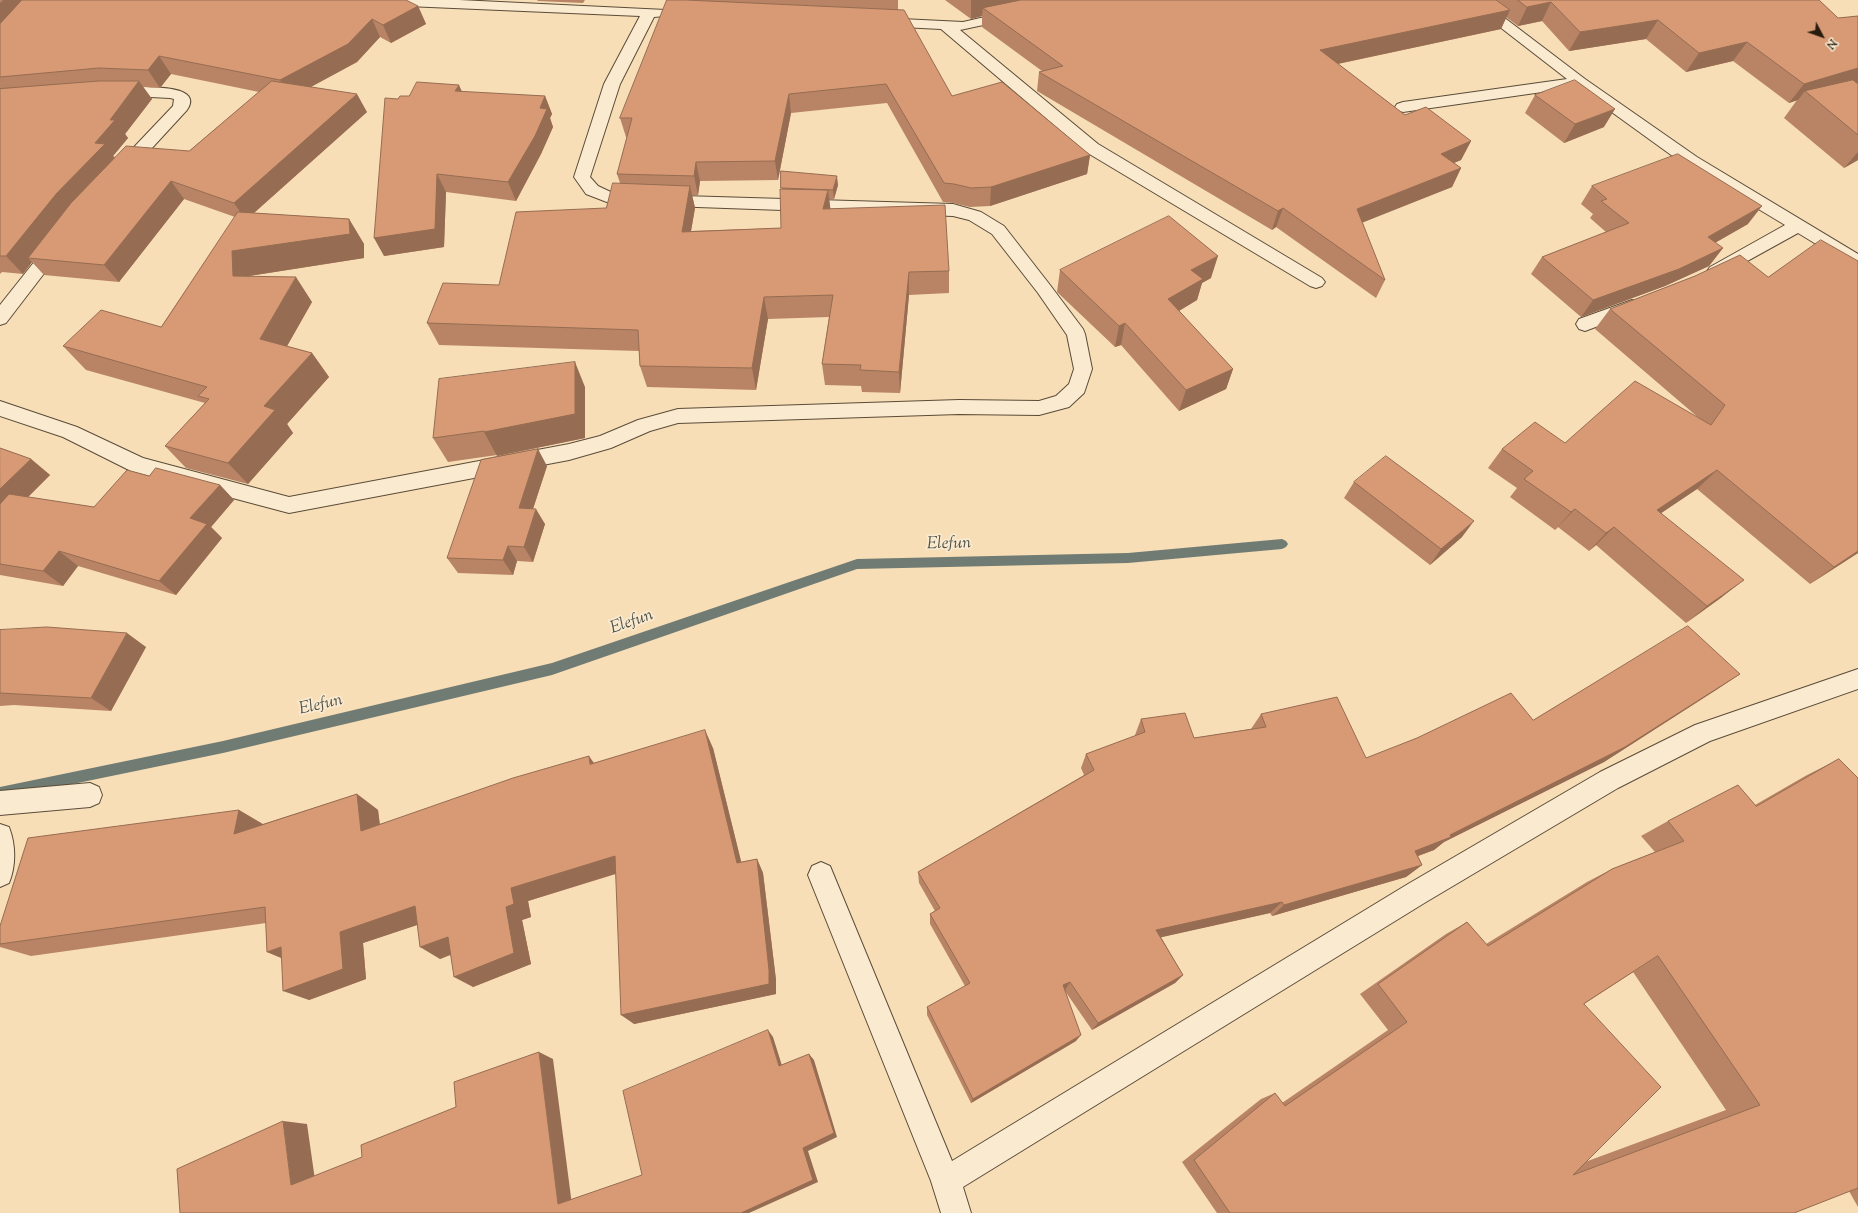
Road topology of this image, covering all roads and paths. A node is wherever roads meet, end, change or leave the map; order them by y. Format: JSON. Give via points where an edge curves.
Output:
{"nodes":[{"id":1,"x":361,"y":0,"type":"edge"},
{"id":2,"x":1472,"y":0,"type":"edge"},
{"id":3,"x":649,"y":12,"type":"junction"},
{"id":4,"x":1025,"y":12,"type":"edge"},
{"id":5,"x":673,"y":13,"type":"edge"},
{"id":6,"x":869,"y":22,"type":"edge"},
{"id":7,"x":946,"y":26,"type":"junction"},
{"id":8,"x":1580,"y":82,"type":"junction"},
{"id":9,"x":105,"y":93,"type":"edge"},
{"id":10,"x":1403,"y":107,"type":"dead end"},
{"id":11,"x":111,"y":182,"type":"edge"},
{"id":12,"x":1797,"y":226,"type":"junction"},
{"id":13,"x":65,"y":234,"type":"edge"},
{"id":14,"x":1858,"y":262,"type":"edge"},
{"id":15,"x":1698,"y":279,"type":"edge"},
{"id":16,"x":1316,"y":282,"type":"dead end"},
{"id":17,"x":1650,"y":299,"type":"edge"},
{"id":18,"x":0,"y":318,"type":"edge"},
{"id":19,"x":1585,"y":324,"type":"dead end"},
{"id":20,"x":0,"y":408,"type":"edge"},
{"id":21,"x":1858,"y":678,"type":"edge"},
{"id":22,"x":90,"y":795,"type":"dead end"},
{"id":23,"x":0,"y":803,"type":"edge"},
{"id":24,"x":0,"y":836,"type":"edge"},
{"id":25,"x":0,"y":874,"type":"edge"},
{"id":26,"x":822,"y":875,"type":"dead end"},
{"id":27,"x":946,"y":1181,"type":"junction"},
{"id":28,"x":956,"y":1213,"type":"edge"}],
"edges":[{"from":1,"to":3,"type":"street"},
{"from":2,"to":8,"type":"street"},
{"from":3,"to":5,"type":"street"},
{"from":3,"to":20,"type":"street","via":[[610,91],[582,177],[592,190],[612,199],[953,210],[975,216],[998,230],[1076,334],[1083,369],[1077,388],[1062,402],[1039,408],[959,407],[678,416],[645,425],[604,443],[569,452],[289,505],[138,465],[70,432]]},
{"from":4,"to":7,"type":"street","via":[[963,26]]},
{"from":6,"to":7,"type":"street"},
{"from":7,"to":16,"type":"street","via":[[1041,108],[1092,148]]},
{"from":8,"to":10,"type":"street"},
{"from":8,"to":12,"type":"street","via":[[1691,161]]},
{"from":9,"to":11,"type":"street","via":[[172,94],[182,97],[181,107]]},
{"from":12,"to":14,"type":"street"},
{"from":12,"to":15,"type":"street"},
{"from":13,"to":18,"type":"street"},
{"from":17,"to":19,"type":"street"},
{"from":21,"to":27,"type":"street","via":[[1703,734],[1609,780],[1411,897]]},
{"from":22,"to":23,"type":"street"},
{"from":24,"to":25,"type":"street"},
{"from":26,"to":27,"type":"street"},
{"from":27,"to":28,"type":"street"}]}
